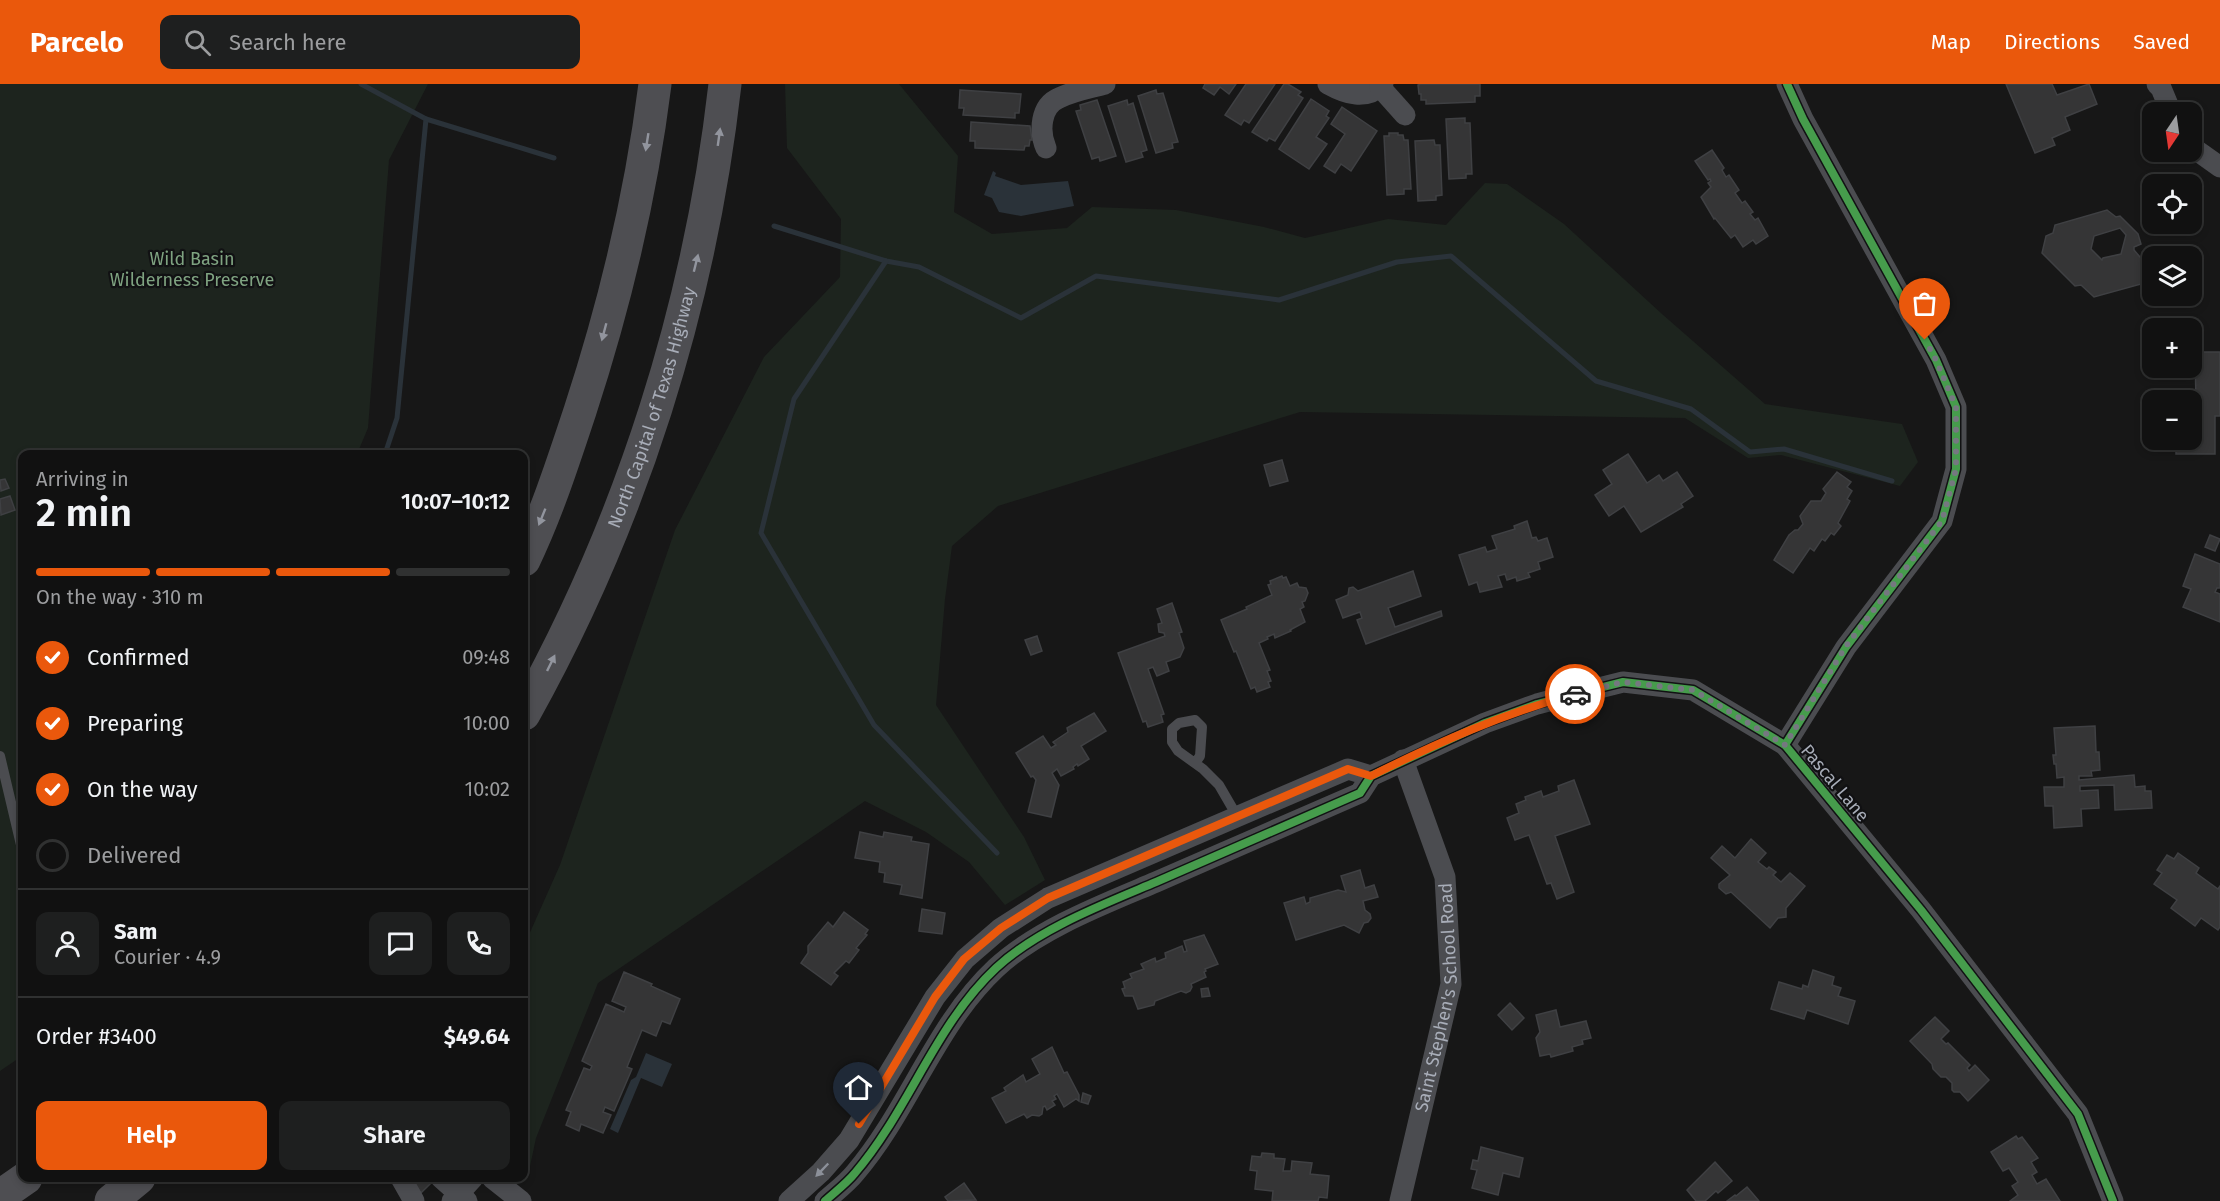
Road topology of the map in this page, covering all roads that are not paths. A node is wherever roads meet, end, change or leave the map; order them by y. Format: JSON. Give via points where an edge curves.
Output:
{"nodes":[{"id":1,"x":655,"y":84,"type":"edge"},
{"id":2,"x":725,"y":84,"type":"edge"},
{"id":3,"x":1105,"y":84,"type":"edge"},
{"id":4,"x":1328,"y":84,"type":"edge"},
{"id":5,"x":1787,"y":84,"type":"edge"},
{"id":6,"x":2157,"y":84,"type":"edge"},
{"id":7,"x":1381,"y":86,"type":"edge"},
{"id":8,"x":1075,"y":88,"type":"edge"},
{"id":9,"x":2167,"y":102,"type":"edge"},
{"id":10,"x":1406,"y":115,"type":"dead end"},
{"id":11,"x":1046,"y":148,"type":"dead end"},
{"id":12,"x":2202,"y":154,"type":"edge"},
{"id":13,"x":2220,"y":167,"type":"edge"},
{"id":14,"x":528,"y":550,"type":"edge"},
{"id":15,"x":528,"y":706,"type":"edge"},
{"id":16,"x":1785,"y":745,"type":"junction"},
{"id":17,"x":0,"y":756,"type":"edge"},
{"id":18,"x":1403,"y":760,"type":"junction"},
{"id":19,"x":1196,"y":763,"type":"dead end"},
{"id":20,"x":1371,"y":776,"type":"junction"},
{"id":21,"x":1237,"y":816,"type":"junction"},
{"id":22,"x":18,"y":832,"type":"edge"},
{"id":23,"x":888,"y":1076,"type":"junction"},
{"id":24,"x":909,"y":1093,"type":"junction"},
{"id":25,"x":20,"y":1182,"type":"edge"},
{"id":26,"x":134,"y":1182,"type":"edge"},
{"id":27,"x":403,"y":1182,"type":"edge"},
{"id":28,"x":444,"y":1182,"type":"edge"},
{"id":29,"x":470,"y":1182,"type":"edge"},
{"id":30,"x":497,"y":1182,"type":"edge"},
{"id":31,"x":0,"y":1196,"type":"edge"},
{"id":32,"x":459,"y":1199,"type":"edge"},
{"id":33,"x":111,"y":1201,"type":"edge"},
{"id":34,"x":414,"y":1201,"type":"edge"},
{"id":35,"x":521,"y":1201,"type":"edge"},
{"id":36,"x":789,"y":1201,"type":"edge"},
{"id":37,"x":825,"y":1201,"type":"edge"},
{"id":38,"x":1400,"y":1201,"type":"edge"},
{"id":39,"x":2113,"y":1201,"type":"edge"}],
"edges":[{"from":1,"to":14,"type":"highway","one_way":true,"via":[[639,192],[598,356],[558,478]]},
{"from":15,"to":2,"type":"highway","name":"North Capital of Texas Highway","one_way":true,"via":[[592,576],[659,402],[704,227]]},
{"from":3,"to":8,"type":"street"},
{"from":4,"to":7,"type":"street","via":[[1357,95]]},
{"from":5,"to":16,"type":"street","via":[[1936,360],[1956,407],[1956,469],[1942,521],[1846,646]]},
{"from":6,"to":9,"type":"street"},
{"from":7,"to":10,"type":"street"},
{"from":8,"to":11,"type":"street","via":[[1054,101],[1046,113],[1041,130]]},
{"from":12,"to":13,"type":"street"},
{"from":16,"to":18,"type":"street","name":"Pascal Lane","via":[[1693,690],[1623,682],[1537,704]]},
{"from":16,"to":39,"type":"street","name":"Pascal Lane","via":[[1921,910],[2078,1114]]},
{"from":17,"to":22,"type":"lane"},
{"from":18,"to":20,"type":"street","name":"Pascal Lane"},
{"from":18,"to":38,"type":"street","name":"Saint Stephen's School Road","via":[[1444,877],[1451,984]]},
{"from":19,"to":21,"type":"lane","via":[[1219,785]]},
{"from":20,"to":21,"type":"street","via":[[1348,769]]},
{"from":20,"to":24,"type":"street","name":"Pascal Lane","via":[[1360,793],[1076,916],[1029,944],[997,967],[972,995]]},
{"from":21,"to":23,"type":"street","via":[[1048,898],[1001,928],[964,959],[935,997]]},
{"from":23,"to":24,"type":"street"},
{"from":23,"to":36,"type":"street","one_way":true,"via":[[849,1140]]},
{"from":24,"to":37,"type":"street","name":"Pascal Lane","via":[[855,1174]]},
{"from":25,"to":31,"type":"highway"},
{"from":26,"to":33,"type":"highway"},
{"from":27,"to":34,"type":"street"},
{"from":28,"to":32,"type":"street"},
{"from":29,"to":32,"type":"street"},
{"from":30,"to":35,"type":"street"}]}
